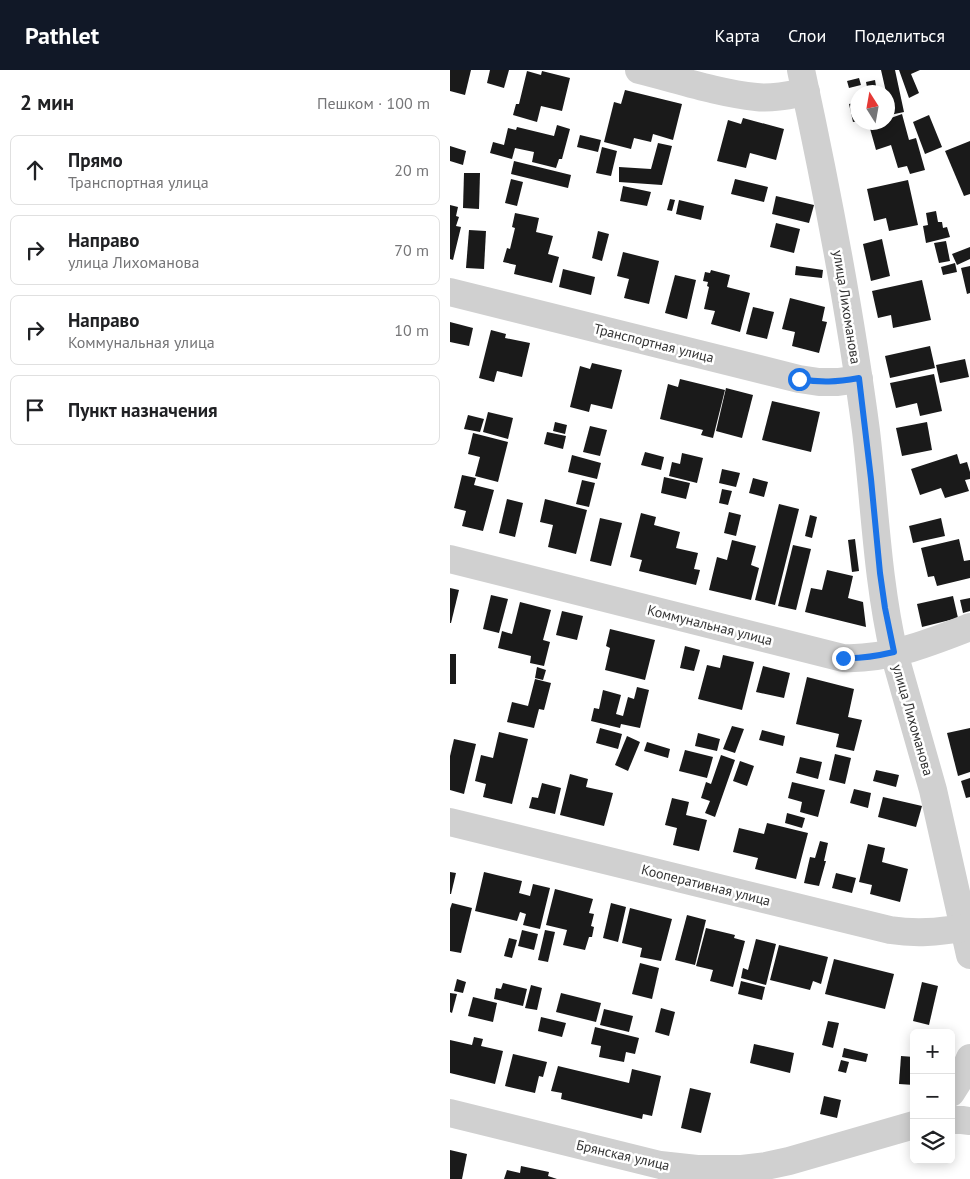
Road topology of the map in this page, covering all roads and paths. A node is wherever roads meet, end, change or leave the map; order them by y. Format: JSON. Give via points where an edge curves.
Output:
{"nodes":[{"id":1,"x":638,"y":70,"type":"edge"},
{"id":2,"x":804,"y":81,"type":"edge"},
{"id":3,"x":450,"y":292,"type":"edge"},
{"id":4,"x":859,"y":378,"type":"junction"},
{"id":5,"x":450,"y":559,"type":"edge"},
{"id":6,"x":970,"y":627,"type":"edge"},
{"id":7,"x":894,"y":652,"type":"junction"},
{"id":8,"x":450,"y":822,"type":"edge"},
{"id":9,"x":964,"y":928,"type":"junction"},
{"id":10,"x":970,"y":955,"type":"edge"},
{"id":11,"x":970,"y":1058,"type":"edge"},
{"id":12,"x":955,"y":1087,"type":"edge"},
{"id":13,"x":450,"y":1113,"type":"edge"},
{"id":14,"x":955,"y":1120,"type":"edge"},
{"id":15,"x":970,"y":1121,"type":"edge"},
{"id":16,"x":910,"y":1126,"type":"edge"},
{"id":17,"x":655,"y":1172,"type":"edge"}],
"edges":[{"from":1,"to":2,"type":"street","via":[[757,97],[778,96]]},
{"from":2,"to":4,"type":"street","name":"улица Лихоманова"},
{"from":3,"to":4,"type":"street","name":"Транспортная улица","via":[[799,379],[838,382]]},
{"from":4,"to":7,"type":"street","name":"улица Лихоманова","via":[[880,573]]},
{"from":5,"to":7,"type":"street","name":"Коммунальная улица","via":[[843,658],[858,659]]},
{"from":6,"to":7,"type":"street","name":"Коммунальная улица"},
{"from":7,"to":9,"type":"street","name":"улица Лихоманова","via":[[933,790]]},
{"from":8,"to":9,"type":"street","name":"Кооперативная улица","via":[[890,930],[909,933]]},
{"from":9,"to":10,"type":"street","name":"улица Лихоманова"},
{"from":11,"to":12,"type":"street"},
{"from":13,"to":17,"type":"street","name":"Брянская улица"},
{"from":14,"to":15,"type":"street"},
{"from":16,"to":17,"type":"street","name":"Брянская улица","via":[[766,1166]]}]}
